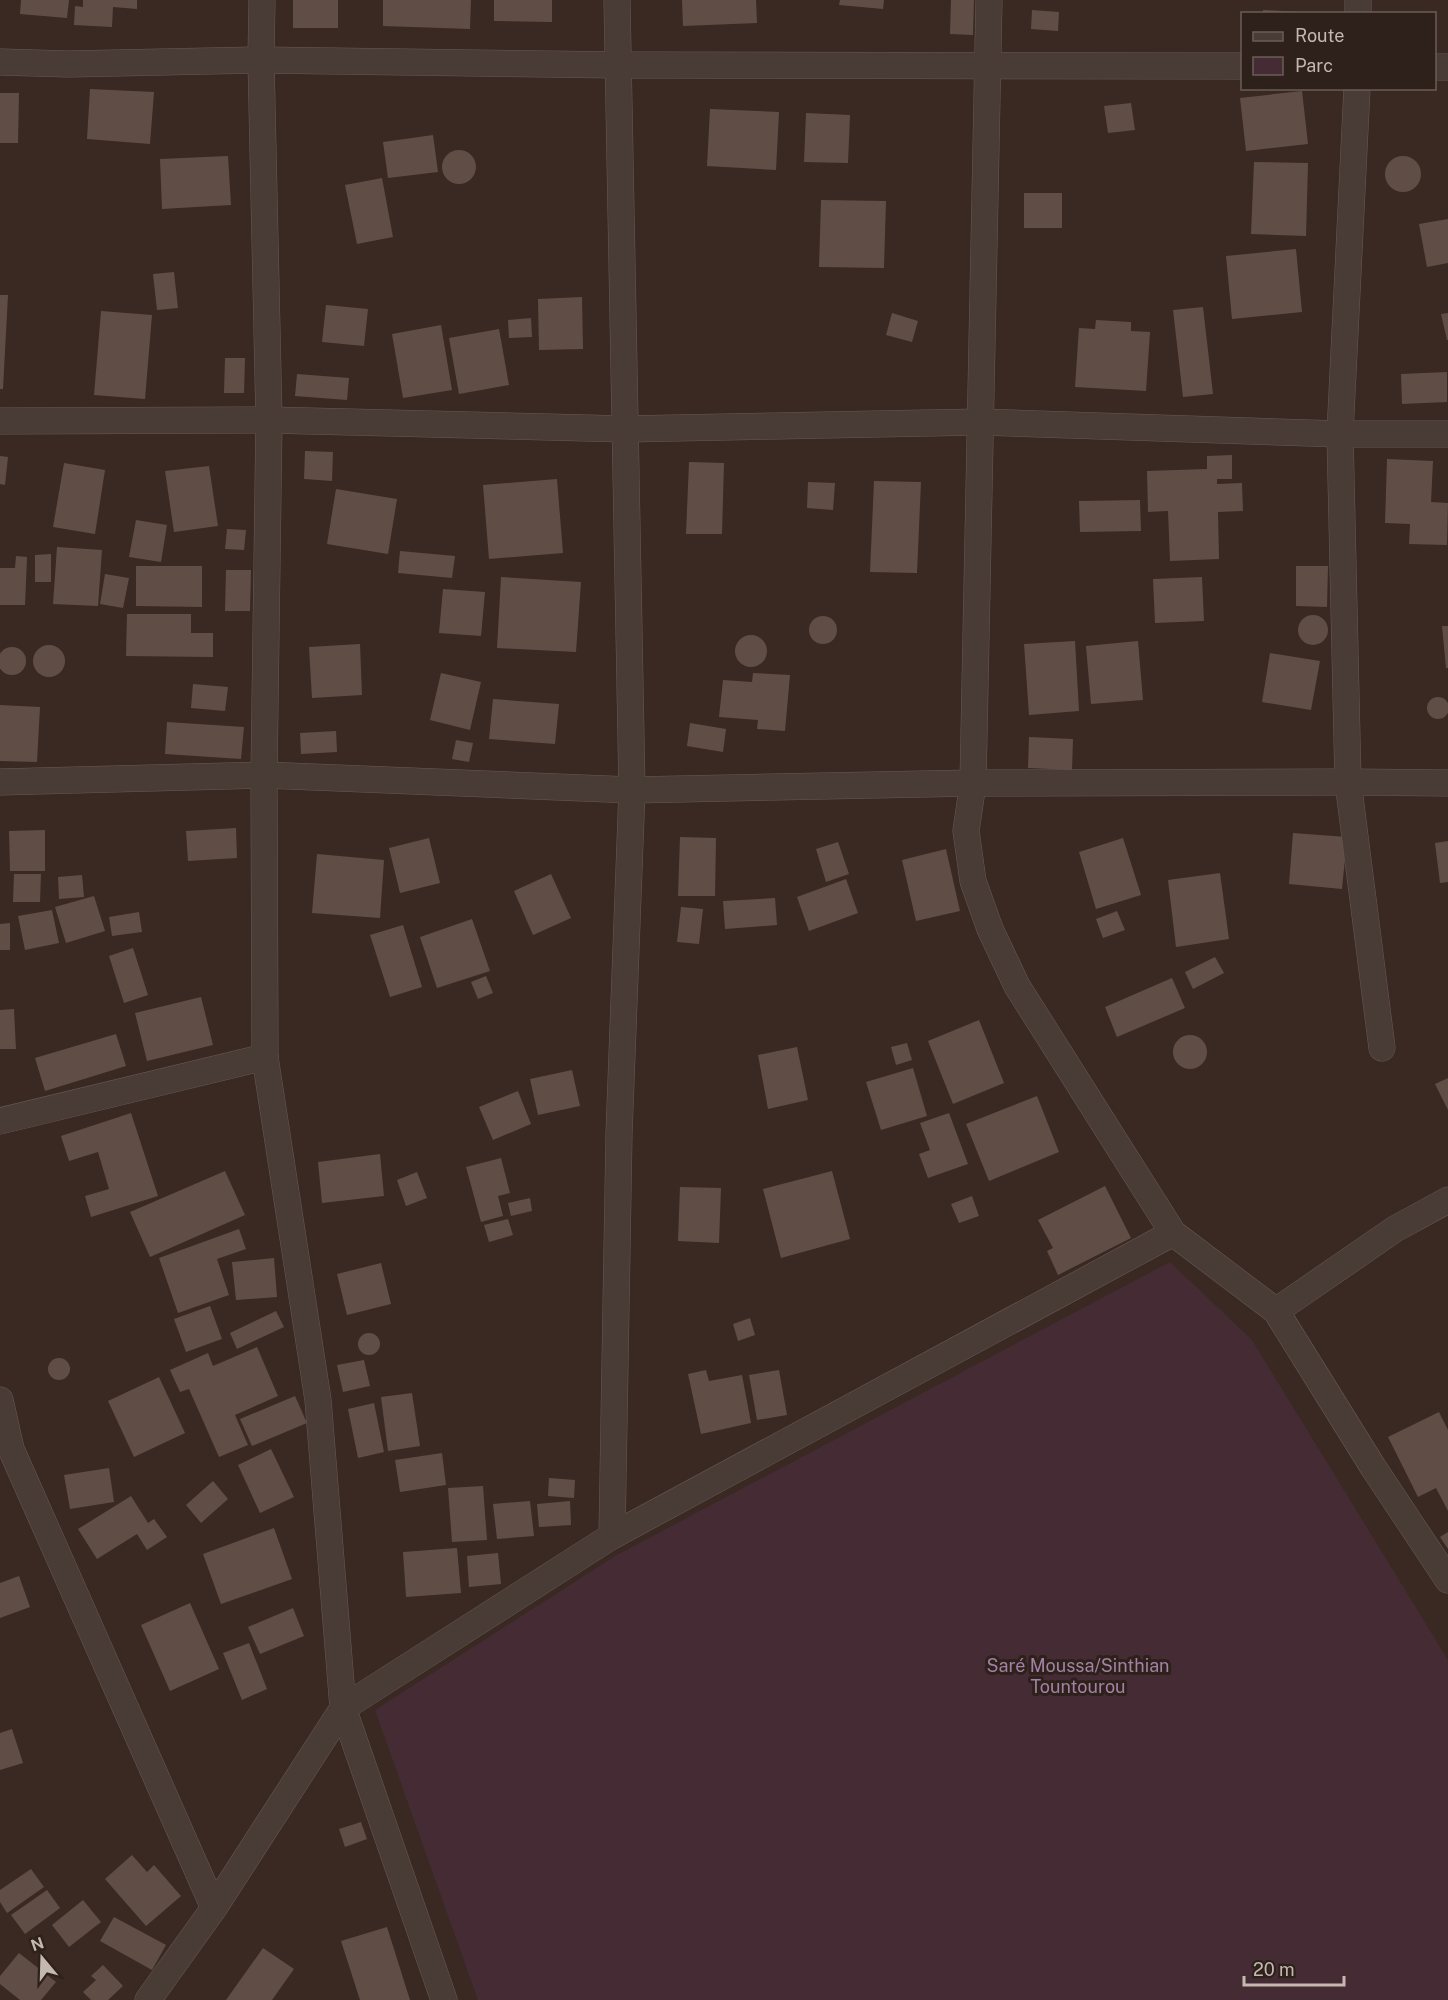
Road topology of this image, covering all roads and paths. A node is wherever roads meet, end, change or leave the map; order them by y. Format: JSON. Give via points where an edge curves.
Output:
{"nodes":[{"id":1,"x":262,"y":0,"type":"edge"},
{"id":2,"x":617,"y":0,"type":"edge"},
{"id":3,"x":989,"y":0,"type":"edge"},
{"id":4,"x":261,"y":60,"type":"junction"},
{"id":5,"x":0,"y":62,"type":"edge"},
{"id":6,"x":618,"y":65,"type":"junction"},
{"id":7,"x":987,"y":66,"type":"junction"},
{"id":8,"x":1241,"y":66,"type":"edge"},
{"id":9,"x":1357,"y":90,"type":"edge"},
{"id":10,"x":269,"y":420,"type":"junction"},
{"id":11,"x":0,"y":421,"type":"edge"},
{"id":12,"x":980,"y":422,"type":"junction"},
{"id":13,"x":625,"y":429,"type":"junction"},
{"id":14,"x":1340,"y":434,"type":"junction"},
{"id":15,"x":1448,"y":434,"type":"edge"},
{"id":16,"x":264,"y":775,"type":"junction"},
{"id":17,"x":0,"y":782,"type":"edge"},
{"id":18,"x":1348,"y":782,"type":"junction"},
{"id":19,"x":973,"y":783,"type":"junction"},
{"id":20,"x":1448,"y":783,"type":"edge"},
{"id":21,"x":632,"y":790,"type":"junction"},
{"id":22,"x":1382,"y":1048,"type":"dead end"},
{"id":23,"x":266,"y":1057,"type":"junction"},
{"id":24,"x":0,"y":1121,"type":"edge"},
{"id":25,"x":1448,"y":1200,"type":"edge"},
{"id":26,"x":1173,"y":1233,"type":"junction"},
{"id":27,"x":1276,"y":1311,"type":"junction"},
{"id":28,"x":0,"y":1400,"type":"edge"},
{"id":29,"x":5,"y":1451,"type":"edge"},
{"id":30,"x":612,"y":1536,"type":"junction"},
{"id":31,"x":1448,"y":1580,"type":"edge"},
{"id":32,"x":343,"y":1708,"type":"junction"},
{"id":33,"x":214,"y":1908,"type":"junction"},
{"id":34,"x":148,"y":2000,"type":"edge"},
{"id":35,"x":444,"y":2000,"type":"edge"}],
"edges":[{"from":1,"to":4,"type":"street"},
{"from":2,"to":6,"type":"street"},
{"from":3,"to":7,"type":"street"},
{"from":4,"to":5,"type":"street"},
{"from":4,"to":6,"type":"street"},
{"from":4,"to":10,"type":"street"},
{"from":6,"to":7,"type":"street"},
{"from":6,"to":13,"type":"street"},
{"from":7,"to":8,"type":"street"},
{"from":7,"to":12,"type":"street"},
{"from":9,"to":14,"type":"street"},
{"from":10,"to":11,"type":"street"},
{"from":10,"to":13,"type":"street"},
{"from":10,"to":16,"type":"street"},
{"from":12,"to":13,"type":"street"},
{"from":12,"to":14,"type":"street"},
{"from":12,"to":19,"type":"street"},
{"from":13,"to":21,"type":"street"},
{"from":14,"to":15,"type":"street"},
{"from":14,"to":18,"type":"street"},
{"from":16,"to":17,"type":"street"},
{"from":16,"to":21,"type":"street"},
{"from":16,"to":23,"type":"street"},
{"from":18,"to":19,"type":"street"},
{"from":18,"to":20,"type":"street"},
{"from":18,"to":22,"type":"street"},
{"from":19,"to":21,"type":"street"},
{"from":19,"to":26,"type":"street","via":[[966,831],[973,881],[990,928],[1017,986]]},
{"from":21,"to":30,"type":"street","via":[[620,1122]]},
{"from":23,"to":24,"type":"street"},
{"from":23,"to":32,"type":"street","via":[[318,1400]]},
{"from":25,"to":27,"type":"street","via":[[1395,1230]]},
{"from":26,"to":27,"type":"street"},
{"from":26,"to":30,"type":"street"},
{"from":27,"to":31,"type":"street"},
{"from":28,"to":29,"type":"street"},
{"from":29,"to":33,"type":"street"},
{"from":30,"to":32,"type":"street"},
{"from":32,"to":33,"type":"street"},
{"from":32,"to":35,"type":"street"},
{"from":33,"to":34,"type":"street"}]}
